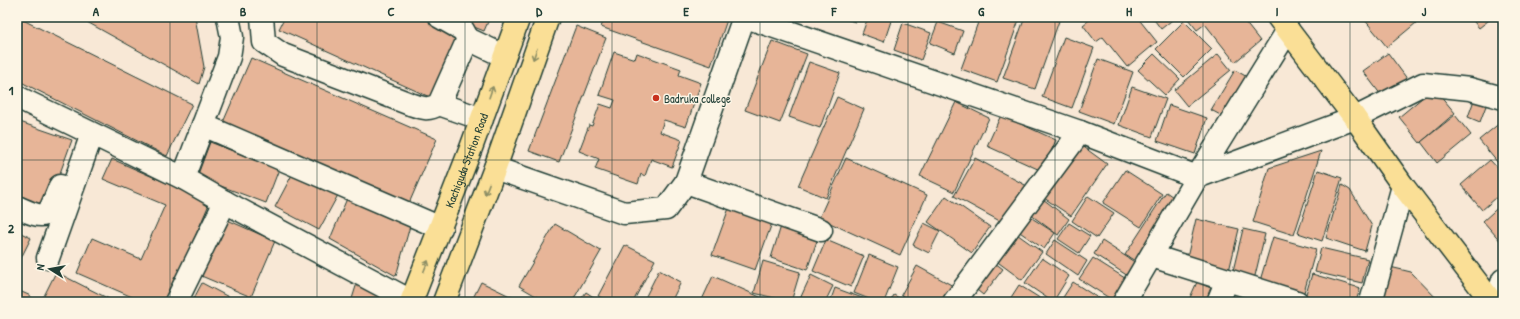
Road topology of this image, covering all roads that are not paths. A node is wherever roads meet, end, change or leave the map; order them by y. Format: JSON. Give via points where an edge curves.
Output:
{"nodes":[{"id":1,"x":228,"y":17,"type":"edge"},
{"id":2,"x":262,"y":17,"type":"edge"},
{"id":3,"x":440,"y":17,"type":"edge"},
{"id":4,"x":519,"y":17,"type":"edge"},
{"id":5,"x":548,"y":17,"type":"edge"},
{"id":6,"x":745,"y":17,"type":"edge"},
{"id":7,"x":1283,"y":24,"type":"edge"},
{"id":8,"x":468,"y":39,"type":"junction"},
{"id":9,"x":504,"y":56,"type":"junction"},
{"id":10,"x":1503,"y":98,"type":"edge"},
{"id":11,"x":18,"y":102,"type":"edge"},
{"id":12,"x":439,"y":104,"type":"junction"},
{"id":13,"x":1355,"y":118,"type":"junction"},
{"id":14,"x":482,"y":119,"type":"junction"},
{"id":15,"x":203,"y":125,"type":"junction"},
{"id":16,"x":88,"y":132,"type":"junction"},
{"id":17,"x":1080,"y":132,"type":"junction"},
{"id":18,"x":495,"y":168,"type":"junction"},
{"id":19,"x":1198,"y":177,"type":"junction"},
{"id":20,"x":183,"y":178,"type":"junction"},
{"id":21,"x":686,"y":182,"type":"junction"},
{"id":22,"x":1403,"y":186,"type":"junction"},
{"id":23,"x":225,"y":202,"type":"junction"},
{"id":24,"x":17,"y":207,"type":"edge"},
{"id":25,"x":441,"y":228,"type":"junction"},
{"id":26,"x":822,"y":230,"type":"dead end"},
{"id":27,"x":1152,"y":256,"type":"junction"},
{"id":28,"x":48,"y":258,"type":"dead end"},
{"id":29,"x":1227,"y":280,"type":"junction"},
{"id":30,"x":1503,"y":280,"type":"edge"},
{"id":31,"x":176,"y":302,"type":"edge"},
{"id":32,"x":411,"y":302,"type":"edge"},
{"id":33,"x":444,"y":302,"type":"edge"},
{"id":34,"x":954,"y":302,"type":"edge"},
{"id":35,"x":1124,"y":302,"type":"edge"},
{"id":36,"x":1218,"y":302,"type":"edge"},
{"id":37,"x":1297,"y":302,"type":"edge"},
{"id":38,"x":1371,"y":302,"type":"edge"},
{"id":39,"x":1492,"y":302,"type":"edge"},
{"id":40,"x":1496,"y":302,"type":"edge"}],
"edges":[{"from":1,"to":15,"type":"street","via":[[232,37],[229,57]]},
{"from":2,"to":12,"type":"street","via":[[264,42],[284,55],[410,104],[432,109]]},
{"from":3,"to":8,"type":"street","via":[[463,30]]},
{"from":4,"to":9,"type":"main road","name":"Kachiguda Station Road"},
{"from":5,"to":18,"type":"main road","one_way":true},
{"from":6,"to":17,"type":"street"},
{"from":6,"to":21,"type":"street"},
{"from":7,"to":13,"type":"main road"},
{"from":7,"to":19,"type":"street"},
{"from":8,"to":9,"type":"street"},
{"from":8,"to":12,"type":"street"},
{"from":14,"to":9,"type":"main road","name":"Kachiguda Station Road","one_way":true},
{"from":10,"to":13,"type":"street","via":[[1470,89],[1423,84]]},
{"from":11,"to":16,"type":"street"},
{"from":12,"to":14,"type":"street"},
{"from":13,"to":19,"type":"street"},
{"from":13,"to":22,"type":"main road"},
{"from":14,"to":25,"type":"main road","name":"Kachiguda Station Road"},
{"from":15,"to":20,"type":"street"},
{"from":15,"to":25,"type":"street"},
{"from":16,"to":20,"type":"street"},
{"from":16,"to":24,"type":"street","via":[[49,212],[43,216],[36,215]]},
{"from":16,"to":28,"type":"street"},
{"from":17,"to":19,"type":"street"},
{"from":17,"to":34,"type":"street"},
{"from":18,"to":21,"type":"street","via":[[624,213],[666,209]]},
{"from":18,"to":33,"type":"main road","one_way":true},
{"from":19,"to":27,"type":"street"},
{"from":20,"to":23,"type":"street"},
{"from":21,"to":26,"type":"street"},
{"from":22,"to":38,"type":"street"},
{"from":22,"to":39,"type":"main road"},
{"from":23,"to":31,"type":"street"},
{"from":23,"to":32,"type":"street"},
{"from":32,"to":25,"type":"main road","name":"Kachiguda Station Road","one_way":true},
{"from":27,"to":29,"type":"street"},
{"from":27,"to":35,"type":"street"},
{"from":29,"to":36,"type":"street"},
{"from":29,"to":37,"type":"street"},
{"from":30,"to":40,"type":"street"}]}
